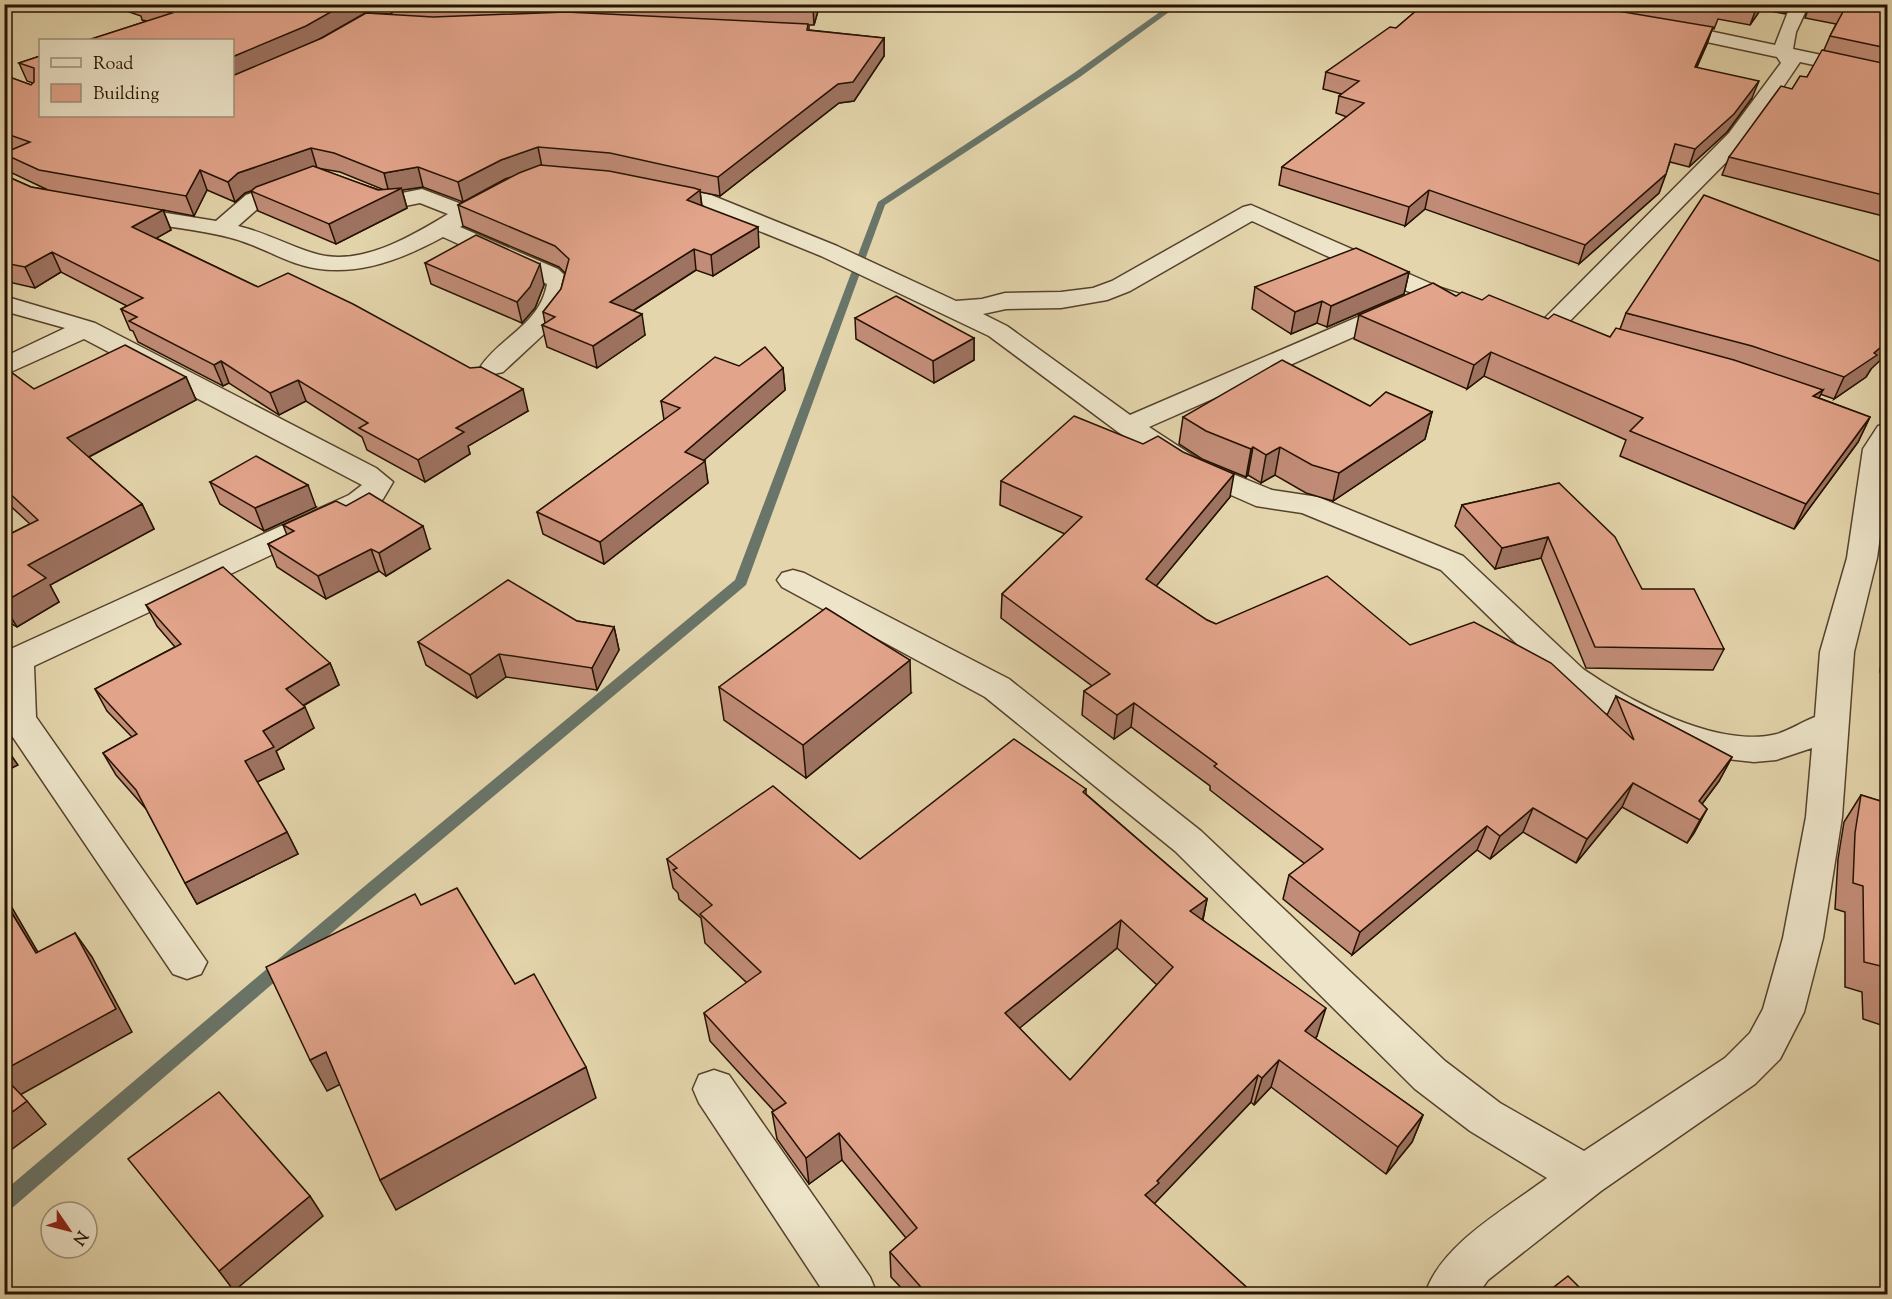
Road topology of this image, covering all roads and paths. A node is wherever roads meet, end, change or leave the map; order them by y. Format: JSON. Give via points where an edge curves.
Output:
{"nodes":[{"id":1,"x":395,"y":4,"type":"edge"},
{"id":2,"x":1800,"y":4,"type":"edge"},
{"id":3,"x":368,"y":22,"type":"junction"},
{"id":4,"x":395,"y":24,"type":"edge"},
{"id":5,"x":1650,"y":26,"type":"edge"},
{"id":6,"x":327,"y":46,"type":"edge"},
{"id":7,"x":1783,"y":51,"type":"junction"},
{"id":8,"x":1887,"y":75,"type":"edge"},
{"id":9,"x":317,"y":177,"type":"edge"},
{"id":10,"x":524,"y":181,"type":"edge"},
{"id":11,"x":342,"y":183,"type":"edge"},
{"id":12,"x":633,"y":185,"type":"edge"},
{"id":13,"x":96,"y":208,"type":"edge"},
{"id":14,"x":465,"y":213,"type":"junction"},
{"id":15,"x":441,"y":227,"type":"junction"},
{"id":16,"x":219,"y":230,"type":"junction"},
{"id":17,"x":1432,"y":293,"type":"junction"},
{"id":18,"x":4,"y":303,"type":"edge"},
{"id":19,"x":954,"y":309,"type":"junction"},
{"id":20,"x":1484,"y":309,"type":"edge"},
{"id":21,"x":86,"y":328,"type":"junction"},
{"id":22,"x":1549,"y":328,"type":"edge"},
{"id":23,"x":494,"y":366,"type":"dead end"},
{"id":24,"x":4,"y":367,"type":"edge"},
{"id":25,"x":1128,"y":426,"type":"junction"},
{"id":26,"x":1880,"y":427,"type":"edge"},
{"id":27,"x":793,"y":580,"type":"dead end"},
{"id":28,"x":11,"y":663,"type":"edge"},
{"id":29,"x":1831,"y":724,"type":"junction"},
{"id":30,"x":187,"y":962,"type":"dead end"},
{"id":31,"x":714,"y":1089,"type":"dead end"},
{"id":32,"x":1585,"y":1176,"type":"junction"},
{"id":33,"x":853,"y":1294,"type":"edge"},
{"id":34,"x":1449,"y":1294,"type":"edge"}],
"edges":[{"from":1,"to":3,"type":"street"},
{"from":2,"to":7,"type":"street"},
{"from":3,"to":4,"type":"street"},
{"from":3,"to":6,"type":"street"},
{"from":5,"to":7,"type":"street"},
{"from":7,"to":8,"type":"street"},
{"from":7,"to":22,"type":"street","via":[[1791,63],[1748,126]]},
{"from":9,"to":16,"type":"street","via":[[254,200]]},
{"from":10,"to":14,"type":"street"},
{"from":11,"to":14,"type":"street","via":[[385,201],[422,196]]},
{"from":12,"to":19,"type":"street","via":[[703,200],[829,251]]},
{"from":13,"to":16,"type":"street"},
{"from":14,"to":15,"type":"street"},
{"from":15,"to":16,"type":"street","via":[[390,253],[344,264],[314,263],[248,236]]},
{"from":15,"to":23,"type":"street","via":[[560,282],[555,302],[545,317]]},
{"from":17,"to":19,"type":"street","via":[[1251,212],[1121,286],[1098,295],[1005,301]]},
{"from":17,"to":20,"type":"street"},
{"from":17,"to":25,"type":"street"},
{"from":18,"to":21,"type":"street"},
{"from":19,"to":25,"type":"street","via":[[998,331]]},
{"from":21,"to":24,"type":"street"},
{"from":21,"to":28,"type":"street","via":[[378,482],[373,493],[359,502]]},
{"from":25,"to":29,"type":"street","via":[[1213,477],[1266,499],[1308,504],[1452,563],[1589,692],[1646,719],[1700,739],[1755,749],[1776,747]]},
{"from":26,"to":29,"type":"street","via":[[1862,558],[1837,652]]},
{"from":27,"to":32,"type":"street","via":[[998,688],[1188,841],[1430,1075],[1485,1117]]},
{"from":28,"to":30,"type":"street","via":[[19,719]]},
{"from":29,"to":32,"type":"street","via":[[1824,818],[1803,938],[1783,1012],[1765,1046],[1740,1071]]},
{"from":31,"to":33,"type":"street"},
{"from":32,"to":34,"type":"street","via":[[1471,1264]]}]}
